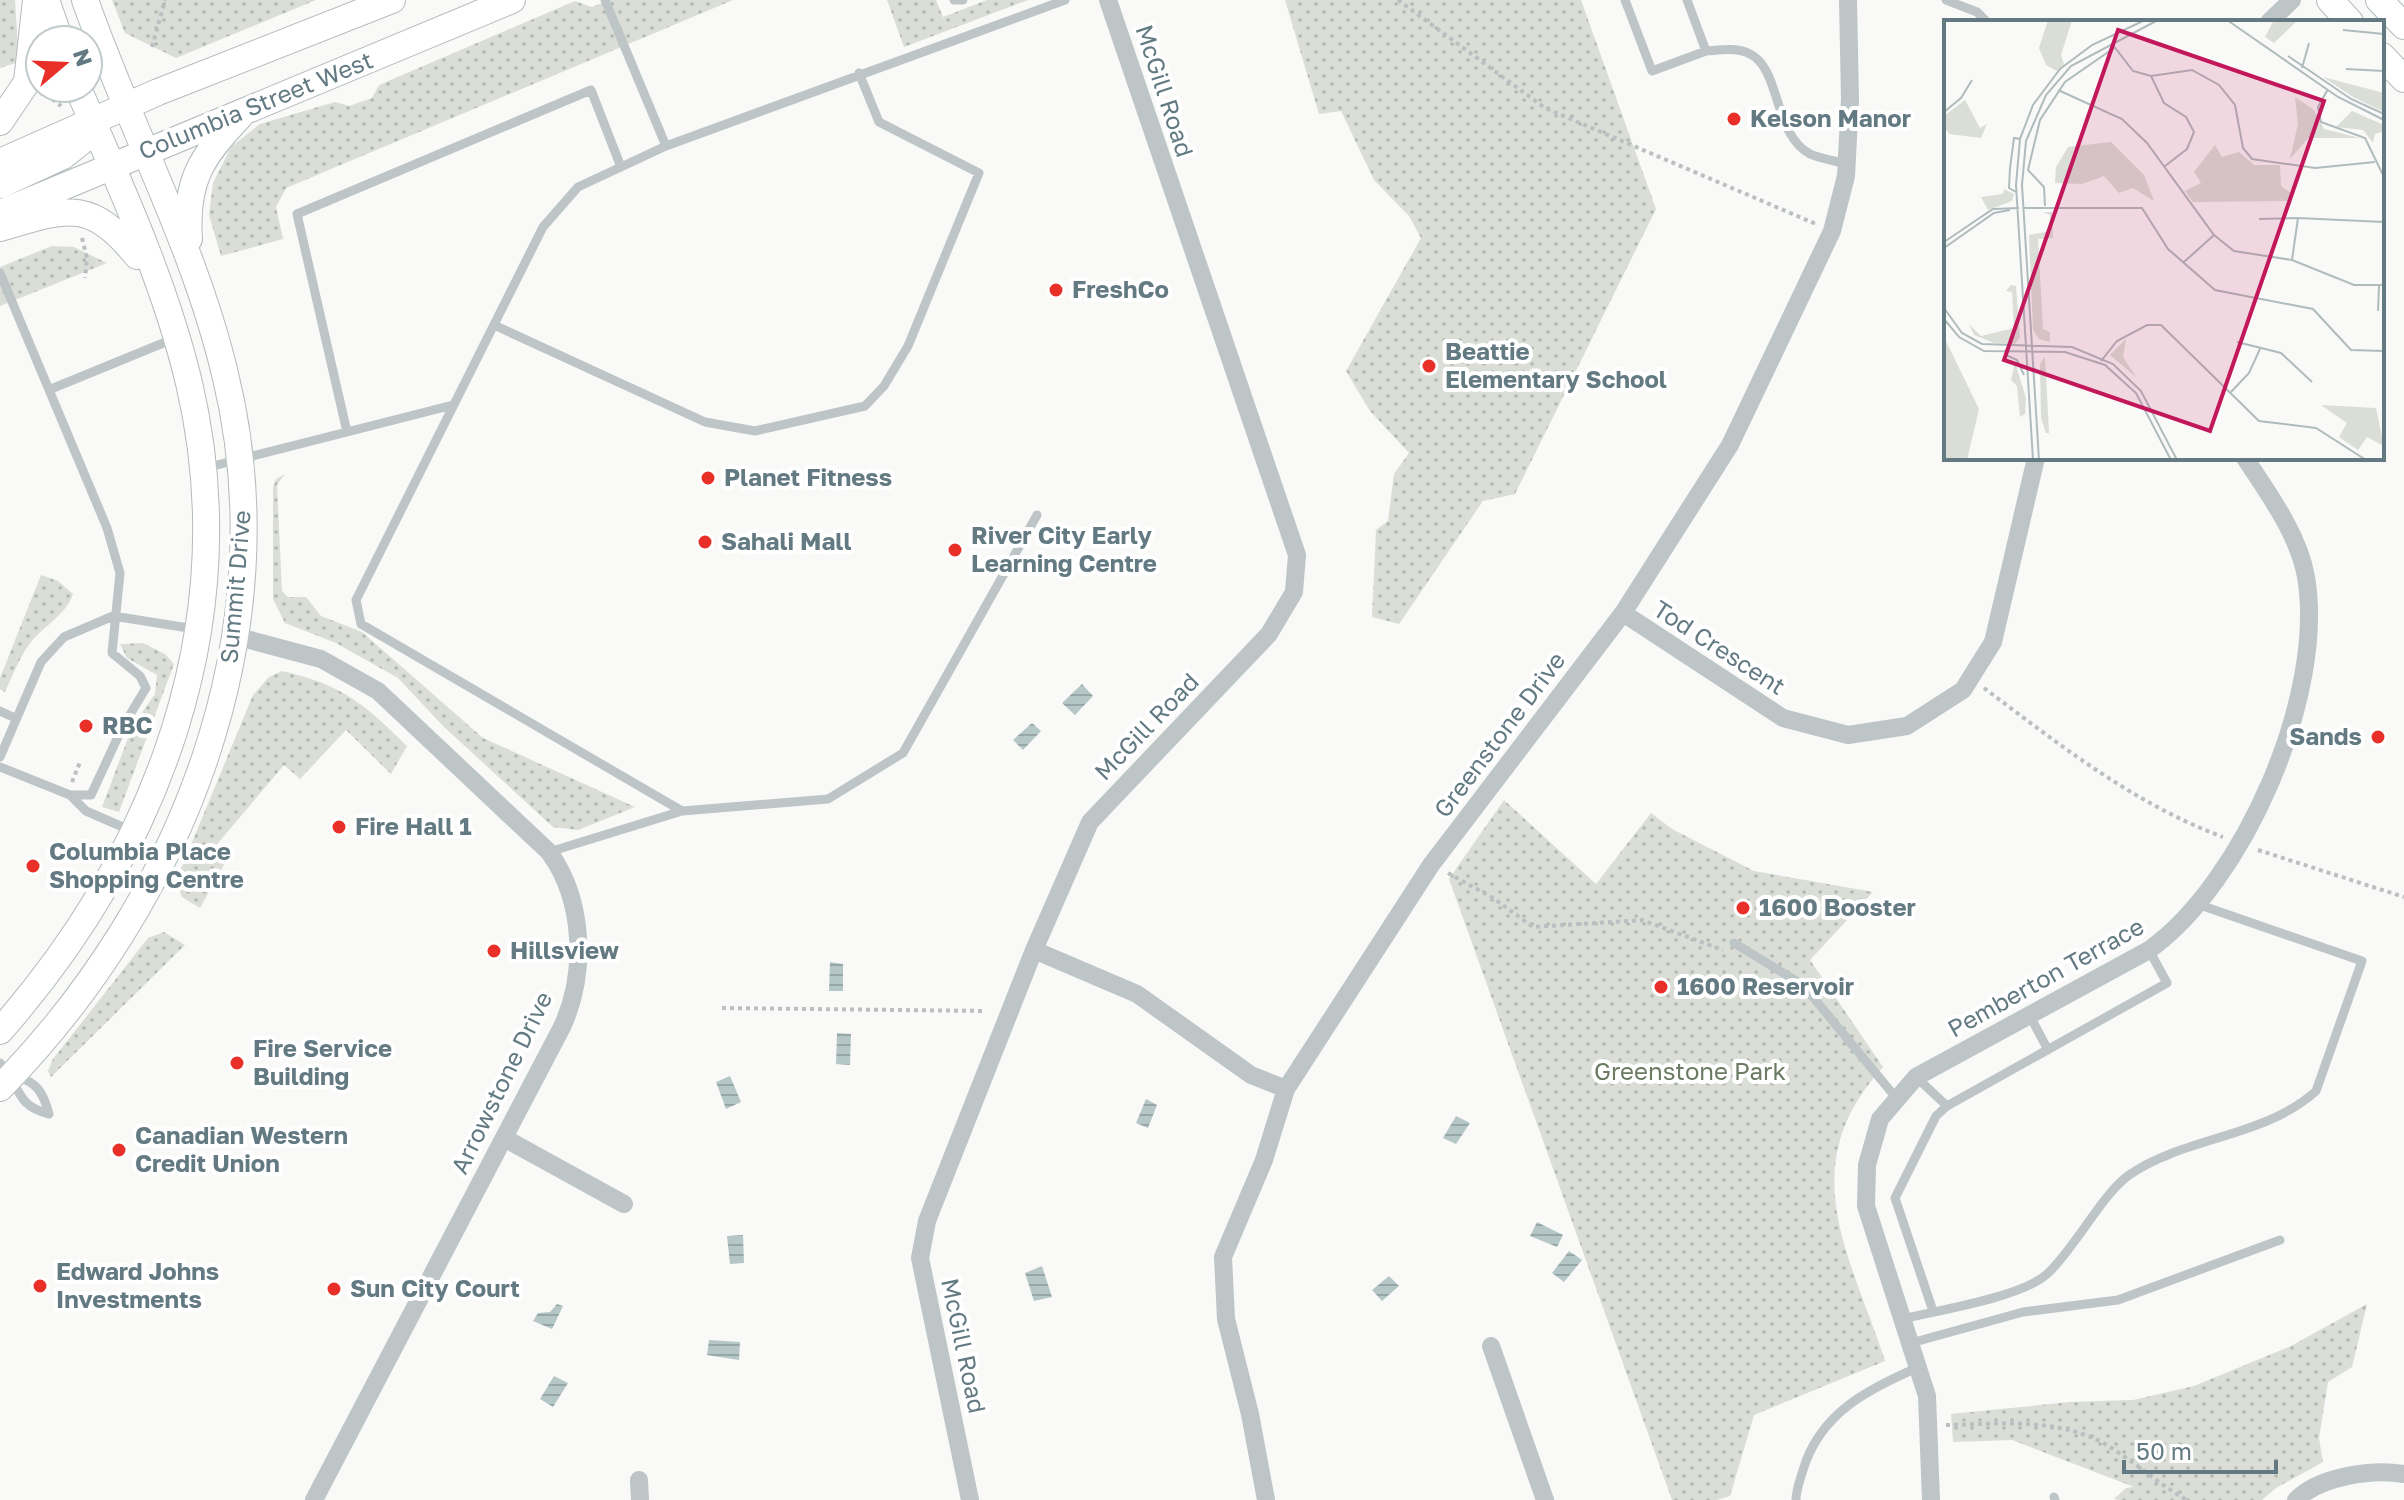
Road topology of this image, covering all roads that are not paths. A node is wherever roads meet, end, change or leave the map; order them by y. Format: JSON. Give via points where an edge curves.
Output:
{"nodes":[{"id":1,"x":36,"y":0,"type":"edge"},
{"id":2,"x":46,"y":0,"type":"edge"},
{"id":3,"x":85,"y":0,"type":"edge"},
{"id":4,"x":392,"y":0,"type":"edge"},
{"id":5,"x":512,"y":0,"type":"edge"},
{"id":6,"x":605,"y":0,"type":"edge"},
{"id":7,"x":954,"y":0,"type":"edge"},
{"id":8,"x":963,"y":0,"type":"edge"},
{"id":9,"x":1065,"y":0,"type":"edge"},
{"id":10,"x":1108,"y":0,"type":"edge"},
{"id":11,"x":1625,"y":0,"type":"edge"},
{"id":12,"x":1687,"y":0,"type":"edge"},
{"id":13,"x":1848,"y":0,"type":"edge"},
{"id":14,"x":1946,"y":0,"type":"edge"},
{"id":15,"x":2292,"y":0,"type":"edge"},
{"id":16,"x":2330,"y":0,"type":"edge"},
{"id":17,"x":2379,"y":0,"type":"edge"},
{"id":18,"x":2271,"y":12,"type":"edge"},
{"id":19,"x":1985,"y":20,"type":"edge"},
{"id":20,"x":2348,"y":20,"type":"edge"},
{"id":21,"x":54,"y":24,"type":"edge"},
{"id":22,"x":2404,"y":26,"type":"edge"},
{"id":23,"x":1706,"y":51,"type":"junction"},
{"id":24,"x":2384,"y":58,"type":"edge"},
{"id":25,"x":859,"y":73,"type":"junction"},
{"id":26,"x":2404,"y":79,"type":"edge"},
{"id":27,"x":82,"y":104,"type":"edge"},
{"id":28,"x":245,"y":111,"type":"junction"},
{"id":29,"x":105,"y":118,"type":"junction"},
{"id":30,"x":0,"y":122,"type":"edge"},
{"id":31,"x":666,"y":146,"type":"junction"},
{"id":32,"x":146,"y":151,"type":"junction"},
{"id":33,"x":0,"y":162,"type":"edge"},
{"id":34,"x":1847,"y":164,"type":"junction"},
{"id":35,"x":110,"y":167,"type":"junction"},
{"id":36,"x":621,"y":167,"type":"junction"},
{"id":37,"x":0,"y":185,"type":"edge"},
{"id":38,"x":0,"y":213,"type":"edge"},
{"id":39,"x":0,"y":228,"type":"edge"},
{"id":40,"x":190,"y":263,"type":"junction"},
{"id":41,"x":0,"y":273,"type":"edge"},
{"id":42,"x":155,"y":278,"type":"junction"},
{"id":43,"x":494,"y":325,"type":"junction"},
{"id":44,"x":176,"y":338,"type":"junction"},
{"id":45,"x":51,"y":389,"type":"junction"},
{"id":46,"x":453,"y":405,"type":"junction"},
{"id":47,"x":347,"y":432,"type":"junction"},
{"id":48,"x":241,"y":459,"type":"junction"},
{"id":49,"x":2036,"y":460,"type":"edge"},
{"id":50,"x":2246,"y":460,"type":"edge"},
{"id":51,"x":203,"y":468,"type":"junction"},
{"id":52,"x":1037,"y":515,"type":"dead end"},
{"id":53,"x":1623,"y":613,"type":"junction"},
{"id":54,"x":113,"y":616,"type":"junction"},
{"id":55,"x":198,"y":630,"type":"junction"},
{"id":56,"x":235,"y":636,"type":"junction"},
{"id":57,"x":0,"y":711,"type":"edge"},
{"id":58,"x":15,"y":718,"type":"junction"},
{"id":59,"x":0,"y":757,"type":"edge"},
{"id":60,"x":0,"y":767,"type":"edge"},
{"id":61,"x":68,"y":795,"type":"junction"},
{"id":62,"x":682,"y":811,"type":"junction"},
{"id":63,"x":136,"y":833,"type":"junction"},
{"id":64,"x":549,"y":852,"type":"junction"},
{"id":65,"x":2200,"y":905,"type":"junction"},
{"id":66,"x":1734,"y":943,"type":"road end"},
{"id":67,"x":1034,"y":950,"type":"junction"},
{"id":68,"x":2149,"y":950,"type":"junction"},
{"id":69,"x":2030,"y":1016,"type":"junction"},
{"id":70,"x":0,"y":1031,"type":"edge"},
{"id":71,"x":2048,"y":1050,"type":"junction"},
{"id":72,"x":4,"y":1076,"type":"edge"},
{"id":73,"x":1916,"y":1077,"type":"junction"},
{"id":74,"x":1286,"y":1089,"type":"junction"},
{"id":75,"x":1897,"y":1099,"type":"junction"},
{"id":76,"x":1947,"y":1106,"type":"junction"},
{"id":77,"x":504,"y":1138,"type":"junction"},
{"id":78,"x":624,"y":1204,"type":"dead end"},
{"id":79,"x":2280,"y":1240,"type":"dead end"},
{"id":80,"x":1933,"y":1311,"type":"junction"},
{"id":81,"x":1903,"y":1319,"type":"junction"},
{"id":82,"x":1911,"y":1343,"type":"junction"},
{"id":83,"x":1491,"y":1346,"type":"dead end"},
{"id":84,"x":1919,"y":1367,"type":"junction"},
{"id":85,"x":2404,"y":1474,"type":"edge"},
{"id":86,"x":639,"y":1480,"type":"dead end"},
{"id":87,"x":314,"y":1500,"type":"edge"},
{"id":88,"x":640,"y":1500,"type":"edge"},
{"id":89,"x":970,"y":1500,"type":"edge"},
{"id":90,"x":1266,"y":1500,"type":"edge"},
{"id":91,"x":1545,"y":1500,"type":"edge"},
{"id":92,"x":1796,"y":1500,"type":"edge"},
{"id":93,"x":1931,"y":1500,"type":"edge"},
{"id":94,"x":2296,"y":1500,"type":"edge"}],
"edges":[{"from":1,"to":30,"type":"main road","via":[[27,82]]},
{"from":2,"to":21,"type":"main road"},
{"from":3,"to":29,"type":"main road","name":"Summit Drive","via":[[116,81]]},
{"from":4,"to":29,"type":"main road","name":"Columbia Street West"},
{"from":5,"to":28,"type":"main road","name":"Columbia Street West"},
{"from":6,"to":31,"type":"lane"},
{"from":7,"to":8,"type":"lane"},
{"from":9,"to":25,"type":"lane"},
{"from":10,"to":67,"type":"street","name":"McGill Road","via":[[1297,555],[1294,592],[1269,634],[1090,822]]},
{"from":11,"to":23,"type":"lane","via":[[1652,71]]},
{"from":12,"to":23,"type":"lane"},
{"from":13,"to":34,"type":"street","name":"Greenstone Drive"},
{"from":14,"to":19,"type":"lane"},
{"from":15,"to":18,"type":"street"},
{"from":16,"to":20,"type":"main road"},
{"from":17,"to":22,"type":"main road"},
{"from":23,"to":34,"type":"lane","via":[[1752,54],[1765,71],[1787,130],[1810,153]]},
{"from":24,"to":26,"type":"main road"},
{"from":25,"to":31,"type":"lane"},
{"from":25,"to":43,"type":"lane","via":[[879,122],[979,173],[908,346],[865,406],[755,431],[705,422]]},
{"from":27,"to":29,"type":"main road","name":"Summit Drive"},
{"from":28,"to":32,"type":"main road","name":"Columbia Street West"},
{"from":28,"to":40,"type":"main road","via":[[199,165],[186,203]]},
{"from":29,"to":32,"type":"main road","name":"Summit Drive"},
{"from":29,"to":33,"type":"main road","name":"Columbia Street West"},
{"from":29,"to":35,"type":"main road","name":"Summit Drive"},
{"from":29,"to":37,"type":"main road","via":[[63,156]]},
{"from":31,"to":36,"type":"lane"},
{"from":32,"to":35,"type":"main road","name":"Columbia Street West"},
{"from":32,"to":40,"type":"main road","name":"Summit Drive"},
{"from":34,"to":53,"type":"street","name":"Greenstone Drive","via":[[1832,231],[1730,445]]},
{"from":35,"to":38,"type":"main road","name":"Columbia Street West"},
{"from":35,"to":42,"type":"main road","name":"Summit Drive"},
{"from":36,"to":43,"type":"lane","via":[[578,187],[543,227]]},
{"from":36,"to":47,"type":"lane","via":[[591,90],[297,214]]},
{"from":39,"to":42,"type":"main road","via":[[50,214],[74,211],[93,216],[116,229]]},
{"from":40,"to":48,"type":"main road","name":"Summit Drive","via":[[225,372]]},
{"from":41,"to":45,"type":"lane"},
{"from":42,"to":44,"type":"main road","name":"Summit Drive"},
{"from":43,"to":46,"type":"lane"},
{"from":44,"to":45,"type":"lane"},
{"from":44,"to":51,"type":"main road","name":"Summit Drive"},
{"from":45,"to":54,"type":"lane","via":[[120,573]]},
{"from":46,"to":47,"type":"lane"},
{"from":46,"to":62,"type":"lane","via":[[356,600],[361,624]]},
{"from":47,"to":48,"type":"lane"},
{"from":48,"to":51,"type":"lane"},
{"from":48,"to":56,"type":"main road","name":"Summit Drive","via":[[243,547]]},
{"from":49,"to":53,"type":"street","name":"Tod Crescent","via":[[1993,642],[1963,690],[1907,726],[1848,735],[1783,718]]},
{"from":50,"to":65,"type":"street","name":"Pemberton Terrace","via":[[2279,510],[2306,576],[2307,647],[2295,713],[2271,782],[2241,844]]},
{"from":51,"to":55,"type":"main road","name":"Summit Drive","via":[[206,547]]},
{"from":52,"to":62,"type":"lane","via":[[903,753],[828,799]]},
{"from":53,"to":74,"type":"street","name":"Greenstone Drive","via":[[1431,865]]},
{"from":54,"to":55,"type":"lane"},
{"from":54,"to":58,"type":"lane","via":[[64,637],[41,662]]},
{"from":54,"to":61,"type":"lane","via":[[112,653],[140,676],[146,688],[98,786],[91,795]]},
{"from":55,"to":63,"type":"main road","name":"Summit Drive","via":[[177,723]]},
{"from":56,"to":64,"type":"street","name":"Arrowstone Drive","via":[[321,659],[378,691]]},
{"from":56,"to":72,"type":"main road","name":"Summit Drive","via":[[204,767],[165,860],[106,961]]},
{"from":57,"to":58,"type":"lane"},
{"from":58,"to":59,"type":"lane"},
{"from":60,"to":61,"type":"lane"},
{"from":61,"to":63,"type":"lane","via":[[86,811]]},
{"from":62,"to":64,"type":"lane"},
{"from":63,"to":70,"type":"main road","name":"Summit Drive","via":[[80,931]]},
{"from":64,"to":77,"type":"street","name":"Arrowstone Drive","via":[[563,871],[580,945],[572,996],[562,1027]]},
{"from":65,"to":68,"type":"street","name":"Pemberton Terrace","via":[[2178,930]]},
{"from":65,"to":80,"type":"lane","via":[[2362,961],[2316,1091],[2300,1105],[2253,1127],[2186,1147],[2127,1176],[2047,1275],[2035,1282]]},
{"from":66,"to":75,"type":"lane","via":[[1803,985]]},
{"from":67,"to":74,"type":"street","via":[[1137,994],[1251,1075]]},
{"from":67,"to":89,"type":"street","name":"McGill Road","via":[[927,1221],[920,1258]]},
{"from":68,"to":69,"type":"street","name":"Pemberton Terrace"},
{"from":68,"to":71,"type":"lane","via":[[2167,983]]},
{"from":69,"to":71,"type":"lane"},
{"from":69,"to":73,"type":"street","name":"Pemberton Terrace"},
{"from":71,"to":76,"type":"lane"},
{"from":72,"to":72,"type":"lane","via":[[30,1109],[49,1114],[44,1095],[32,1081]]},
{"from":73,"to":75,"type":"street","name":"Pemberton Terrace"},
{"from":73,"to":76,"type":"lane"},
{"from":74,"to":90,"type":"street","name":"Greenstone Drive","via":[[1264,1160],[1223,1257],[1226,1319]]},
{"from":75,"to":81,"type":"street","name":"Pemberton Terrace","via":[[1880,1119],[1867,1165],[1866,1206]]},
{"from":76,"to":80,"type":"lane","via":[[1936,1116],[1895,1198]]},
{"from":77,"to":78,"type":"street"},
{"from":77,"to":87,"type":"street","name":"Arrowstone Drive"},
{"from":79,"to":82,"type":"lane","via":[[2118,1300],[2023,1312]]},
{"from":80,"to":81,"type":"lane"},
{"from":81,"to":82,"type":"street","name":"Pemberton Terrace"},
{"from":82,"to":84,"type":"street","name":"Pemberton Terrace"},
{"from":83,"to":91,"type":"street"},
{"from":84,"to":92,"type":"lane","via":[[1867,1390],[1833,1417],[1808,1453]]},
{"from":84,"to":93,"type":"street","name":"Pemberton Terrace","via":[[1927,1396]]},
{"from":85,"to":94,"type":"street","via":[[2352,1476]]},
{"from":86,"to":88,"type":"street"}]}
